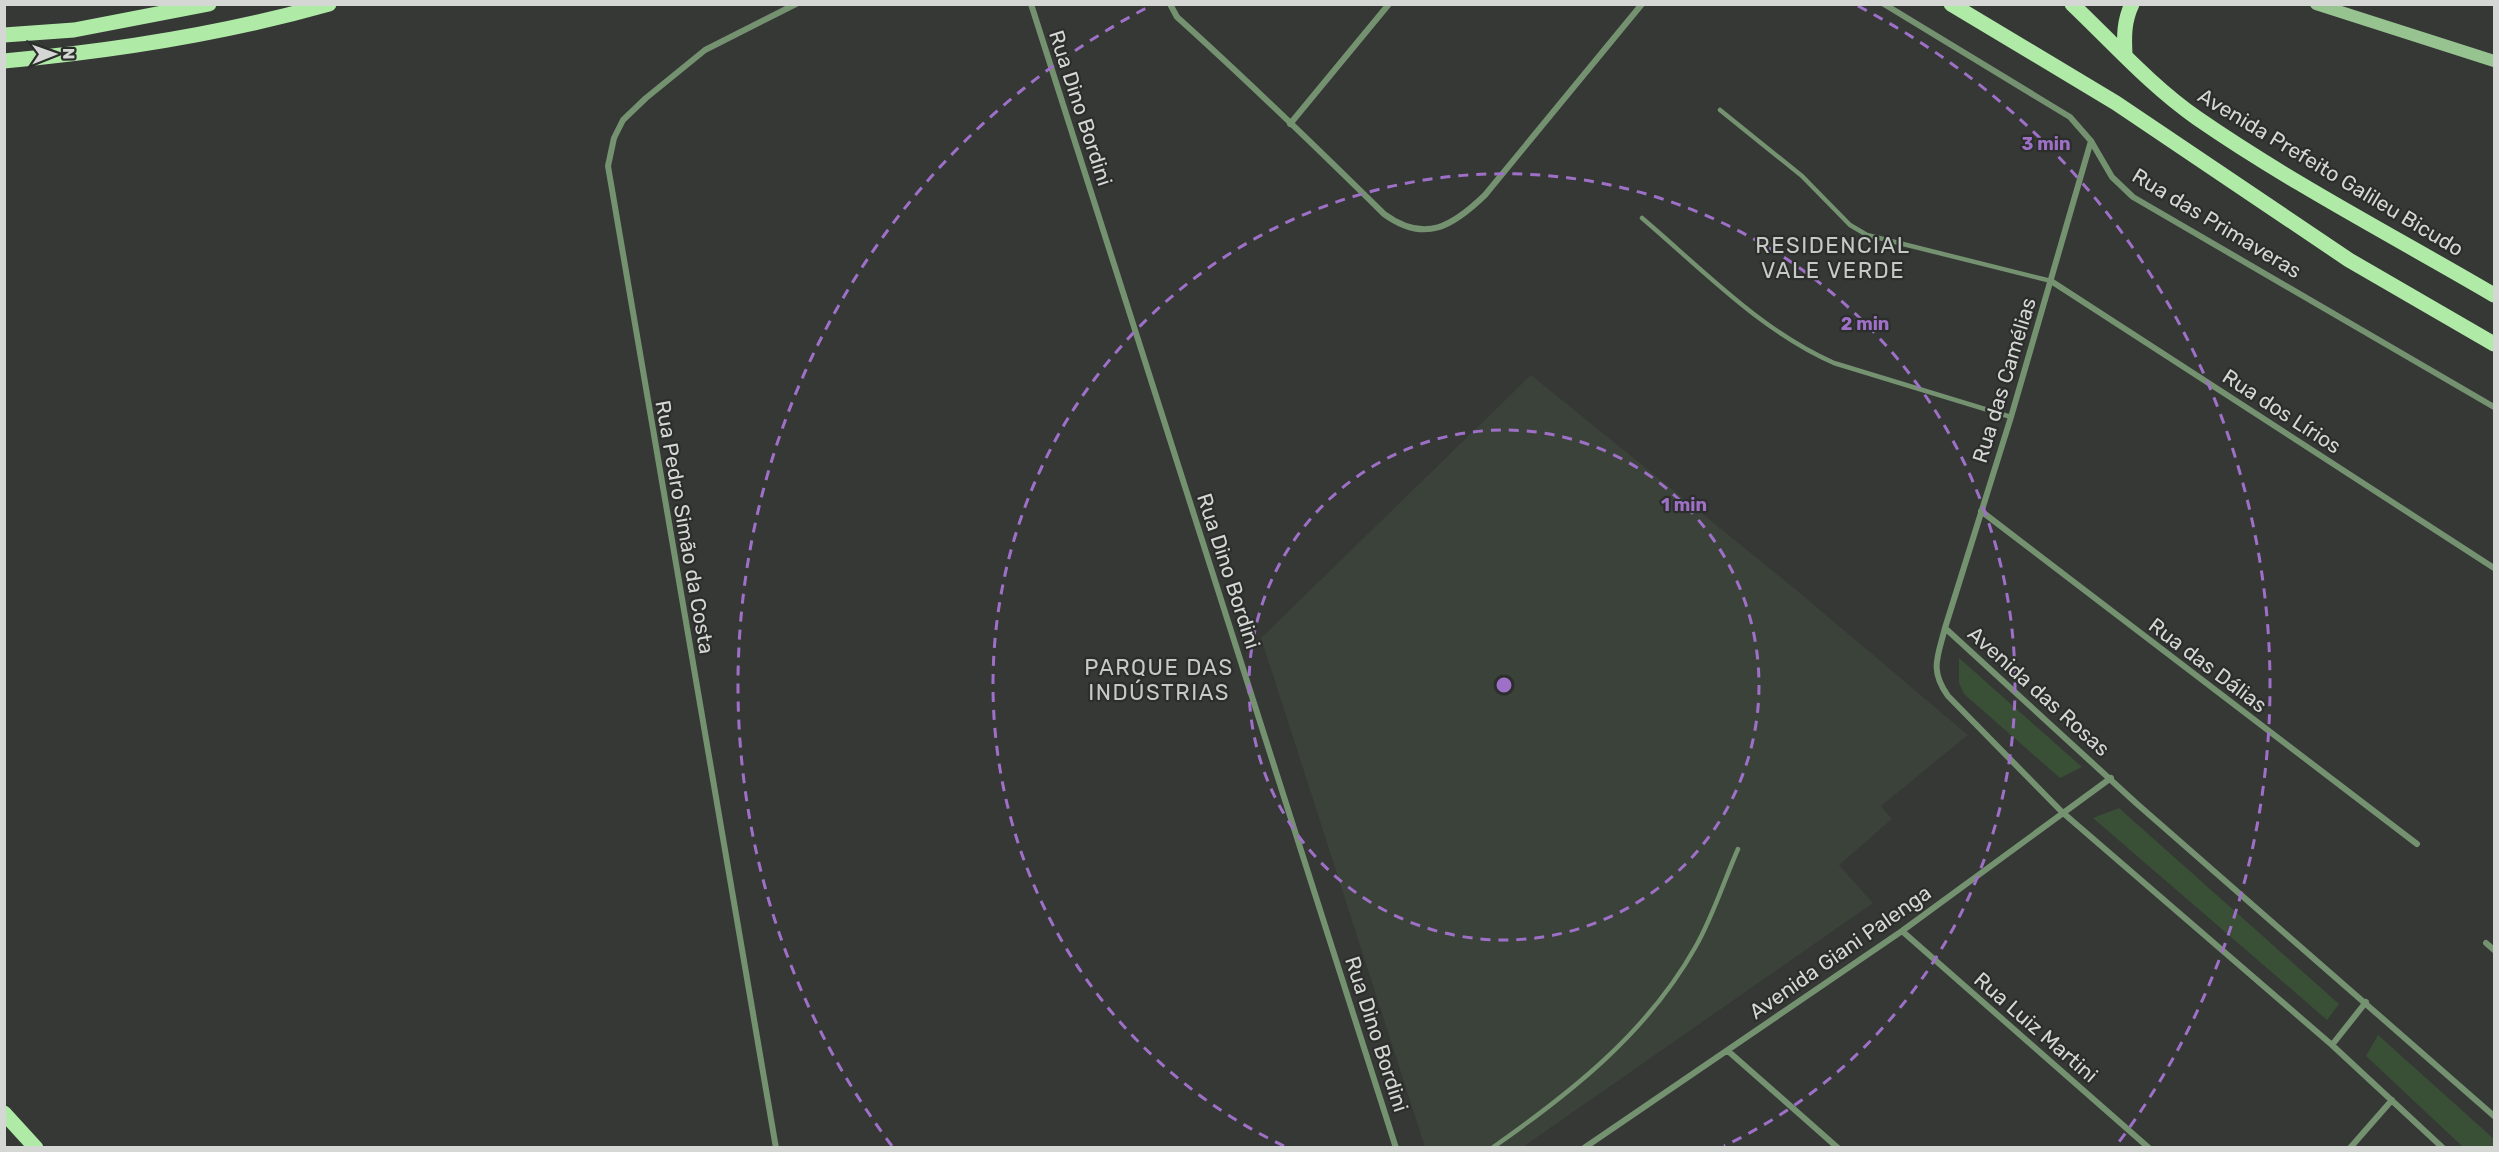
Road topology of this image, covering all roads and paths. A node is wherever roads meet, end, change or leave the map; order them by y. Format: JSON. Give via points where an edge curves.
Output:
{"nodes":[{"id":1,"x":209,"y":4,"type":"edge"},
{"id":2,"x":329,"y":4,"type":"edge"},
{"id":3,"x":796,"y":4,"type":"edge"},
{"id":4,"x":1030,"y":4,"type":"edge"},
{"id":5,"x":1170,"y":4,"type":"edge"},
{"id":6,"x":1389,"y":4,"type":"edge"},
{"id":7,"x":1642,"y":4,"type":"edge"},
{"id":8,"x":1884,"y":4,"type":"edge"},
{"id":9,"x":1951,"y":4,"type":"edge"},
{"id":10,"x":2072,"y":4,"type":"edge"},
{"id":11,"x":2132,"y":4,"type":"edge"},
{"id":12,"x":2316,"y":4,"type":"edge"},
{"id":13,"x":4,"y":35,"type":"edge"},
{"id":14,"x":2125,"y":54,"type":"junction"},
{"id":15,"x":4,"y":61,"type":"edge"},
{"id":16,"x":2494,"y":61,"type":"edge"},
{"id":17,"x":1720,"y":110,"type":"dead end"},
{"id":18,"x":1290,"y":124,"type":"junction"},
{"id":19,"x":2091,"y":141,"type":"junction"},
{"id":20,"x":1642,"y":218,"type":"dead end"},
{"id":21,"x":2051,"y":281,"type":"junction"},
{"id":22,"x":2494,"y":295,"type":"edge"},
{"id":23,"x":2494,"y":344,"type":"edge"},
{"id":24,"x":2494,"y":407,"type":"edge"},
{"id":25,"x":2011,"y":417,"type":"junction"},
{"id":26,"x":1981,"y":511,"type":"junction"},
{"id":27,"x":2494,"y":568,"type":"edge"},
{"id":28,"x":1945,"y":628,"type":"junction"},
{"id":29,"x":2111,"y":778,"type":"junction"},
{"id":30,"x":2062,"y":812,"type":"junction"},
{"id":31,"x":2417,"y":844,"type":"dead end"},
{"id":32,"x":1738,"y":849,"type":"dead end"},
{"id":33,"x":1902,"y":931,"type":"junction"},
{"id":34,"x":2486,"y":943,"type":"dead end"},
{"id":35,"x":2494,"y":950,"type":"edge"},
{"id":36,"x":2366,"y":1002,"type":"junction"},
{"id":37,"x":2332,"y":1045,"type":"junction"},
{"id":38,"x":1728,"y":1051,"type":"junction"},
{"id":39,"x":2392,"y":1100,"type":"junction"},
{"id":40,"x":4,"y":1113,"type":"edge"},
{"id":41,"x":2494,"y":1116,"type":"edge"},
{"id":42,"x":36,"y":1148,"type":"edge"},
{"id":43,"x":776,"y":1148,"type":"edge"},
{"id":44,"x":1396,"y":1148,"type":"edge"},
{"id":45,"x":1492,"y":1148,"type":"edge"},
{"id":46,"x":1584,"y":1148,"type":"edge"},
{"id":47,"x":1838,"y":1148,"type":"edge"},
{"id":48,"x":2149,"y":1148,"type":"edge"},
{"id":49,"x":2350,"y":1148,"type":"edge"},
{"id":50,"x":2442,"y":1148,"type":"edge"}],
"edges":[{"from":1,"to":13,"type":"main road","via":[[74,30]]},
{"from":2,"to":15,"type":"main road","via":[[204,34],[76,55]]},
{"from":3,"to":43,"type":"street","name":"Rua Pedro Simão da Costa","via":[[705,50],[646,98],[623,120],[608,166]]},
{"from":4,"to":44,"type":"street","name":"Rua Dino Bordini"},
{"from":5,"to":18,"type":"street","via":[[1177,17]]},
{"from":6,"to":18,"type":"street"},
{"from":7,"to":18,"type":"street","via":[[1485,195],[1445,227],[1422,230],[1400,226]]},
{"from":8,"to":19,"type":"street","name":"Rua das Primaveras","via":[[2054,105]]},
{"from":9,"to":23,"type":"main road","via":[[2116,103],[2349,260]]},
{"from":10,"to":14,"type":"main road","name":"Avenida Prefeito Galileu Bicudo"},
{"from":11,"to":14,"type":"main road","via":[[2123,34]]},
{"from":12,"to":16,"type":"main road"},
{"from":14,"to":22,"type":"main road","name":"Avenida Prefeito Galileu Bicudo","via":[[2195,117]]},
{"from":17,"to":21,"type":"lane","via":[[1802,176],[1850,225],[1867,235]]},
{"from":19,"to":21,"type":"street","name":"Rua das Camélias"},
{"from":19,"to":24,"type":"street","name":"Rua das Primaveras","via":[[2112,177],[2133,197]]},
{"from":20,"to":25,"type":"lane","via":[[1775,330],[1808,351],[1834,363]]},
{"from":21,"to":25,"type":"street","name":"Rua das Camélias"},
{"from":21,"to":27,"type":"street","name":"Rua dos Lírios"},
{"from":25,"to":26,"type":"street","name":"Rua das Camélias"},
{"from":26,"to":28,"type":"street","name":"Rua das Camélias"},
{"from":26,"to":31,"type":"street","name":"Rua das Dálias"},
{"from":28,"to":29,"type":"street","name":"Avenida das Rosas"},
{"from":28,"to":30,"type":"street","name":"Avenida das Rosas","via":[[1936,663],[1936,676],[1942,688]]},
{"from":29,"to":30,"type":"street","name":"Avenida Giani Palenga"},
{"from":29,"to":36,"type":"street","name":"Avenida das Rosas"},
{"from":30,"to":33,"type":"street","name":"Avenida Giani Palenga"},
{"from":30,"to":37,"type":"street","name":"Avenida das Rosas"},
{"from":32,"to":45,"type":"lane","via":[[1696,946],[1627,1040],[1583,1081]]},
{"from":33,"to":38,"type":"street","name":"Avenida Giani Palenga"},
{"from":33,"to":48,"type":"street","name":"Rua Luiz Martini"},
{"from":34,"to":35,"type":"street"},
{"from":36,"to":37,"type":"street"},
{"from":36,"to":41,"type":"street","name":"Avenida das Rosas"},
{"from":37,"to":39,"type":"street","name":"Avenida das Rosas"},
{"from":38,"to":46,"type":"street","name":"Avenida Giani Palenga"},
{"from":38,"to":47,"type":"street"},
{"from":39,"to":49,"type":"street"},
{"from":39,"to":50,"type":"street","name":"Avenida das Rosas"},
{"from":40,"to":42,"type":"main road"}]}
